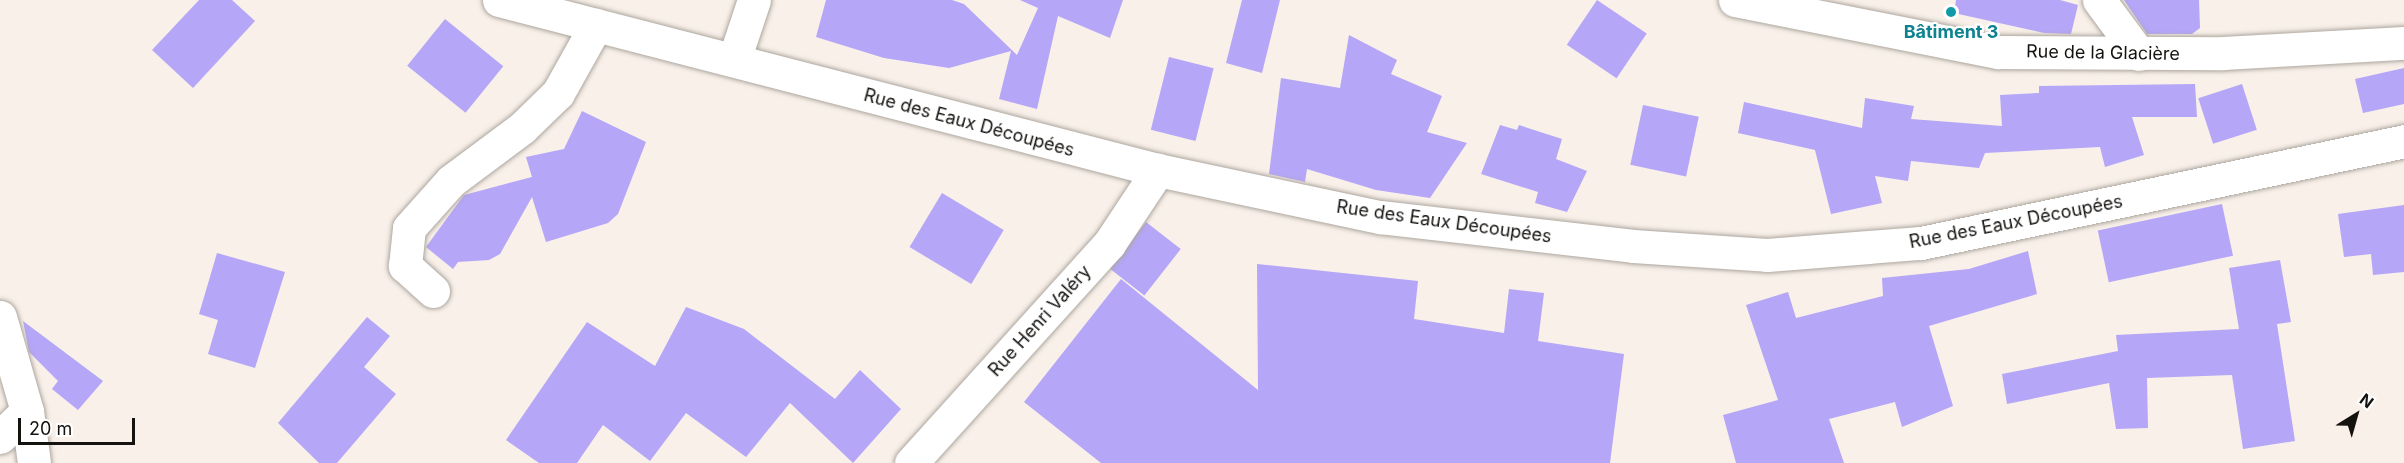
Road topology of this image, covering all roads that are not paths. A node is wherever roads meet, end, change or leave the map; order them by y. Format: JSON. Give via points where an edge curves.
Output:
{"nodes":[{"id":1,"x":499,"y":0,"type":"edge"},
{"id":2,"x":754,"y":0,"type":"edge"},
{"id":3,"x":1735,"y":0,"type":"edge"},
{"id":4,"x":2099,"y":0,"type":"edge"},
{"id":5,"x":596,"y":25,"type":"junction"},
{"id":6,"x":2404,"y":42,"type":"edge"},
{"id":7,"x":2139,"y":54,"type":"junction"},
{"id":8,"x":734,"y":60,"type":"junction"},
{"id":9,"x":2404,"y":141,"type":"edge"},
{"id":10,"x":1158,"y":170,"type":"junction"},
{"id":11,"x":433,"y":291,"type":"dead end"},
{"id":12,"x":0,"y":317,"type":"edge"},
{"id":13,"x":27,"y":411,"type":"junction"},
{"id":14,"x":0,"y":437,"type":"edge"},
{"id":15,"x":34,"y":463,"type":"edge"},
{"id":16,"x":911,"y":463,"type":"edge"}],
"edges":[{"from":1,"to":5,"type":"street","name":"Rue des Eaux Découpées"},
{"from":2,"to":8,"type":"street"},
{"from":3,"to":7,"type":"street","name":"Rue de la Glacière","via":[[1998,52]]},
{"from":4,"to":7,"type":"street"},
{"from":5,"to":8,"type":"street","name":"Rue des Eaux Découpées"},
{"from":5,"to":11,"type":"street","via":[[558,93],[522,128],[451,181],[409,228],[405,266]]},
{"from":6,"to":7,"type":"street","name":"Rue de la Glacière"},
{"from":8,"to":10,"type":"street","name":"Rue des Eaux Découpées"},
{"from":9,"to":10,"type":"street","name":"Rue des Eaux Découpées","via":[[1921,243],[1767,255],[1380,217]]},
{"from":10,"to":16,"type":"street","name":"Rue Henri Valéry","via":[[1109,244]]},
{"from":12,"to":13,"type":"street"},
{"from":13,"to":14,"type":"street"},
{"from":13,"to":15,"type":"street"}]}
